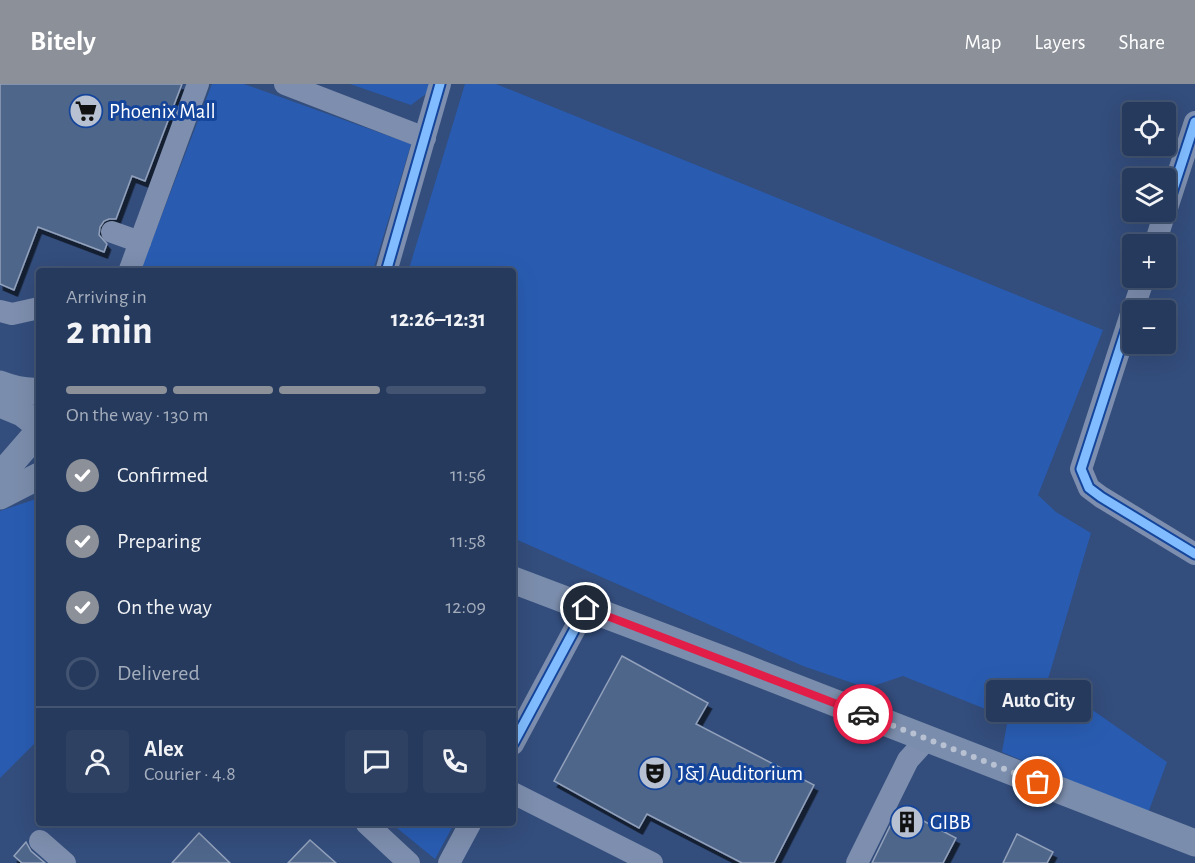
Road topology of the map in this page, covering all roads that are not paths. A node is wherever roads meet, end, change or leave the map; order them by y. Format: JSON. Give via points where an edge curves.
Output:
{"nodes":[{"id":1,"x":198,"y":84,"type":"edge"},
{"id":2,"x":285,"y":84,"type":"edge"},
{"id":3,"x":440,"y":84,"type":"edge"},
{"id":4,"x":1195,"y":122,"type":"edge"},
{"id":5,"x":425,"y":138,"type":"junction"},
{"id":6,"x":1176,"y":180,"type":"edge"},
{"id":7,"x":112,"y":232,"type":"dead end"},
{"id":8,"x":140,"y":242,"type":"junction"},
{"id":9,"x":130,"y":268,"type":"edge"},
{"id":10,"x":387,"y":268,"type":"edge"},
{"id":11,"x":36,"y":309,"type":"edge"},
{"id":12,"x":0,"y":311,"type":"edge"},
{"id":13,"x":1122,"y":344,"type":"edge"},
{"id":14,"x":0,"y":384,"type":"edge"},
{"id":15,"x":36,"y":391,"type":"edge"},
{"id":16,"x":0,"y":404,"type":"edge"},
{"id":17,"x":36,"y":422,"type":"edge"},
{"id":18,"x":36,"y":426,"type":"edge"},
{"id":19,"x":0,"y":476,"type":"edge"},
{"id":20,"x":36,"y":478,"type":"edge"},
{"id":21,"x":0,"y":496,"type":"edge"},
{"id":22,"x":1195,"y":554,"type":"edge"},
{"id":23,"x":516,"y":581,"type":"edge"},
{"id":24,"x":586,"y":608,"type":"junction"},
{"id":25,"x":516,"y":738,"type":"edge"},
{"id":26,"x":927,"y":739,"type":"junction"},
{"id":27,"x":516,"y":795,"type":"edge"},
{"id":28,"x":369,"y":826,"type":"edge"},
{"id":29,"x":469,"y":826,"type":"edge"},
{"id":30,"x":40,"y":841,"type":"dead end"},
{"id":31,"x":1195,"y":843,"type":"edge"},
{"id":32,"x":65,"y":863,"type":"edge"},
{"id":33,"x":409,"y":863,"type":"edge"},
{"id":34,"x":449,"y":863,"type":"edge"},
{"id":35,"x":652,"y":863,"type":"edge"},
{"id":36,"x":857,"y":863,"type":"edge"}],
"edges":[{"from":1,"to":8,"type":"street"},
{"from":2,"to":5,"type":"street"},
{"from":3,"to":5,"type":"street"},
{"from":4,"to":6,"type":"street"},
{"from":5,"to":10,"type":"street"},
{"from":7,"to":8,"type":"street"},
{"from":8,"to":9,"type":"street"},
{"from":11,"to":12,"type":"street","via":[[12,314]]},
{"from":13,"to":22,"type":"street","via":[[1081,469],[1089,488],[1101,497]]},
{"from":14,"to":15,"type":"main road"},
{"from":16,"to":17,"type":"main road"},
{"from":18,"to":19,"type":"main road"},
{"from":20,"to":21,"type":"main road"},
{"from":23,"to":24,"type":"main road"},
{"from":24,"to":25,"type":"street"},
{"from":24,"to":26,"type":"main road"},
{"from":26,"to":31,"type":"main road"},
{"from":26,"to":36,"type":"street","via":[[908,760]]},
{"from":27,"to":35,"type":"street"},
{"from":28,"to":33,"type":"street"},
{"from":29,"to":34,"type":"street"},
{"from":30,"to":32,"type":"street"}]}
